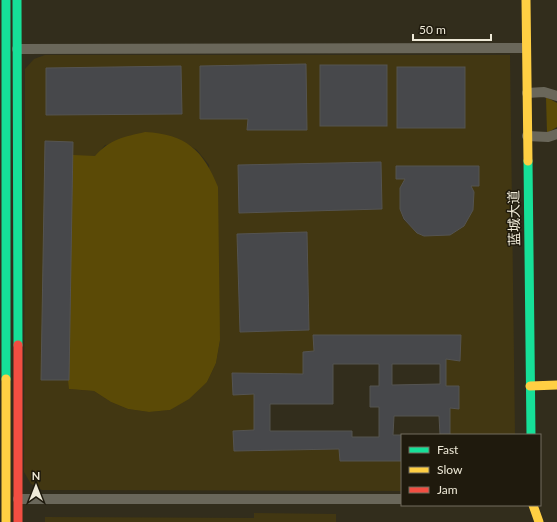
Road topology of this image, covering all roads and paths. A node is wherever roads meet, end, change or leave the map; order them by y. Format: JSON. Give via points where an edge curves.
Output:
{"nodes":[{"id":1,"x":6,"y":0,"type":"edge"},
{"id":2,"x":18,"y":0,"type":"edge"},
{"id":3,"x":526,"y":0,"type":"edge"},
{"id":4,"x":526,"y":48,"type":"junction"},
{"id":5,"x":18,"y":49,"type":"junction"},
{"id":6,"x":527,"y":93,"type":"junction"},
{"id":7,"x":557,"y":96,"type":"edge"},
{"id":8,"x":557,"y":134,"type":"edge"},
{"id":9,"x":527,"y":136,"type":"junction"},
{"id":10,"x":3,"y":250,"type":"edge"},
{"id":11,"x":18,"y":252,"type":"junction"},
{"id":12,"x":557,"y":385,"type":"edge"},
{"id":13,"x":530,"y":386,"type":"junction"},
{"id":14,"x":531,"y":434,"type":"edge"},
{"id":15,"x":18,"y":499,"type":"junction"},
{"id":16,"x":401,"y":499,"type":"edge"},
{"id":17,"x":533,"y":506,"type":"edge"},
{"id":18,"x":6,"y":522,"type":"edge"},
{"id":19,"x":18,"y":522,"type":"edge"},
{"id":20,"x":539,"y":522,"type":"edge"}],
"edges":[{"from":1,"to":10,"type":"main road"},
{"from":2,"to":5,"type":"main road"},
{"from":3,"to":4,"type":"main road","name":"蓝城大道"},
{"from":4,"to":5,"type":"street"},
{"from":4,"to":6,"type":"main road","name":"蓝城大道"},
{"from":5,"to":11,"type":"main road"},
{"from":6,"to":7,"type":"street","via":[[544,92]]},
{"from":6,"to":9,"type":"main road","name":"蓝城大道"},
{"from":8,"to":9,"type":"street","via":[[548,137]]},
{"from":9,"to":13,"type":"main road","name":"蓝城大道"},
{"from":10,"to":11,"type":"main road"},
{"from":10,"to":18,"type":"main road"},
{"from":11,"to":15,"type":"main road"},
{"from":12,"to":13,"type":"main road"},
{"from":13,"to":14,"type":"main road","name":"蓝城大道"},
{"from":15,"to":16,"type":"street"},
{"from":15,"to":19,"type":"main road"},
{"from":17,"to":20,"type":"main road"}]}
